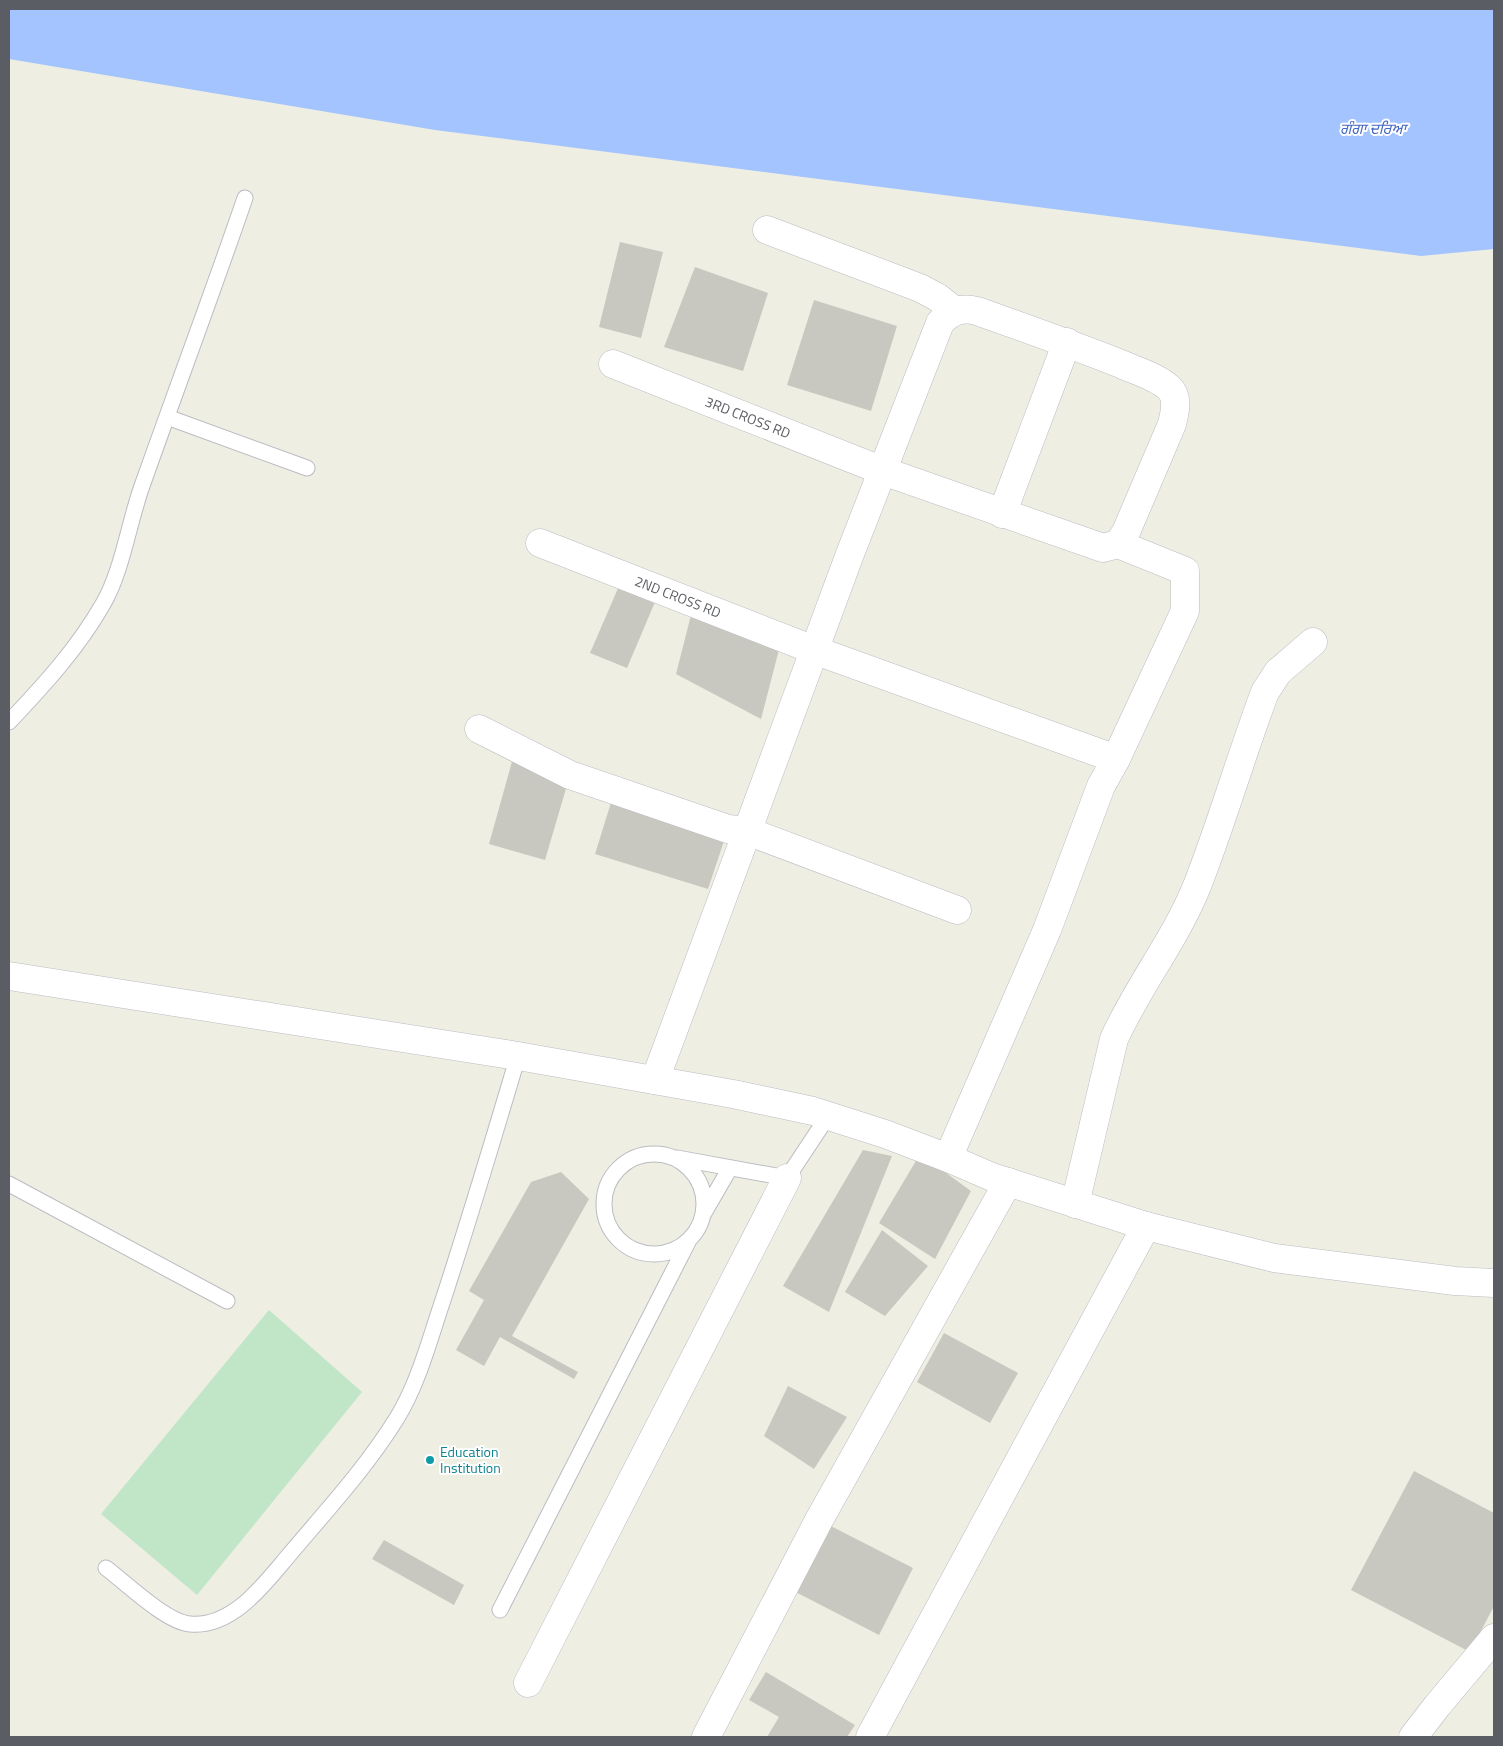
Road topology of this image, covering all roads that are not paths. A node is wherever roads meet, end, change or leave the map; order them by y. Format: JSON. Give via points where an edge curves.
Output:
{"nodes":[{"id":1,"x":245,"y":198,"type":"dead end"},
{"id":2,"x":767,"y":230,"type":"dead end"},
{"id":3,"x":955,"y":311,"type":"junction"},
{"id":4,"x":1067,"y":342,"type":"junction"},
{"id":5,"x":613,"y":364,"type":"dead end"},
{"id":6,"x":167,"y":417,"type":"junction"},
{"id":7,"x":307,"y":468,"type":"dead end"},
{"id":8,"x":882,"y":471,"type":"junction"},
{"id":9,"x":1002,"y":514,"type":"junction"},
{"id":10,"x":540,"y":543,"type":"dead end"},
{"id":11,"x":1118,"y":544,"type":"junction"},
{"id":12,"x":1314,"y":642,"type":"dead end"},
{"id":13,"x":814,"y":650,"type":"junction"},
{"id":14,"x":9,"y":722,"type":"edge"},
{"id":15,"x":479,"y":729,"type":"dead end"},
{"id":16,"x":1116,"y":759,"type":"junction"},
{"id":17,"x":747,"y":831,"type":"junction"},
{"id":18,"x":956,"y":910,"type":"dead end"},
{"id":19,"x":9,"y":976,"type":"edge"},
{"id":20,"x":518,"y":1056,"type":"junction"},
{"id":21,"x":654,"y":1080,"type":"junction"},
{"id":22,"x":828,"y":1116,"type":"junction"},
{"id":23,"x":664,"y":1155,"type":"junction"},
{"id":24,"x":948,"y":1158,"type":"junction"},
{"id":25,"x":730,"y":1168,"type":"junction"},
{"id":26,"x":787,"y":1178,"type":"junction"},
{"id":27,"x":1008,"y":1182,"type":"junction"},
{"id":28,"x":9,"y":1184,"type":"edge"},
{"id":29,"x":1075,"y":1204,"type":"junction"},
{"id":30,"x":703,"y":1215,"type":"junction"},
{"id":31,"x":1146,"y":1226,"type":"junction"},
{"id":32,"x":688,"y":1242,"type":"junction"},
{"id":33,"x":1494,"y":1283,"type":"edge"},
{"id":34,"x":227,"y":1301,"type":"dead end"},
{"id":35,"x":106,"y":1568,"type":"dead end"},
{"id":36,"x":500,"y":1610,"type":"dead end"},
{"id":37,"x":1494,"y":1638,"type":"edge"},
{"id":38,"x":528,"y":1683,"type":"dead end"},
{"id":39,"x":706,"y":1737,"type":"edge"},
{"id":40,"x":870,"y":1737,"type":"edge"},
{"id":41,"x":1413,"y":1737,"type":"edge"}],
"edges":[{"from":1,"to":6,"type":"lane"},
{"from":2,"to":3,"type":"street","via":[[920,288]]},
{"from":3,"to":4,"type":"street","via":[[966,308],[977,311]]},
{"from":3,"to":8,"type":"street","via":[[940,322]]},
{"from":4,"to":9,"type":"street"},
{"from":4,"to":11,"type":"street","via":[[1156,379],[1175,396],[1172,424]]},
{"from":5,"to":8,"type":"street","name":"3RD CROSS RD"},
{"from":6,"to":7,"type":"lane"},
{"from":6,"to":14,"type":"lane","via":[[105,602],[63,663]]},
{"from":8,"to":9,"type":"street","name":"3RD CROSS RD"},
{"from":8,"to":13,"type":"street"},
{"from":9,"to":11,"type":"street","name":"3RD CROSS RD","via":[[1102,548]]},
{"from":10,"to":13,"type":"street","name":"2ND CROSS RD"},
{"from":11,"to":16,"type":"street","via":[[1184,571],[1184,611]]},
{"from":12,"to":29,"type":"street","via":[[1278,672],[1265,692],[1197,886],[1179,925],[1114,1039]]},
{"from":13,"to":16,"type":"street","name":"2ND CROSS RD"},
{"from":13,"to":17,"type":"street"},
{"from":15,"to":17,"type":"street","via":[[570,775],[728,829]]},
{"from":16,"to":24,"type":"street","via":[[1101,786],[1047,930]]},
{"from":17,"to":18,"type":"street"},
{"from":17,"to":21,"type":"street"},
{"from":19,"to":20,"type":"street"},
{"from":20,"to":21,"type":"street"},
{"from":20,"to":35,"type":"lane","via":[[476,1200],[418,1374],[398,1417],[364,1466],[261,1588],[228,1616],[209,1623],[189,1624],[169,1617]]},
{"from":21,"to":22,"type":"street"},
{"from":22,"to":24,"type":"street"},
{"from":22,"to":26,"type":"lane"},
{"from":23,"to":25,"type":"lane"},
{"from":23,"to":30,"type":"lane","via":[[691,1170],[700,1184],[704,1199]]},
{"from":23,"to":32,"type":"lane","via":[[647,1154],[619,1167],[608,1181],[603,1198],[604,1216],[611,1232],[638,1253],[656,1255]]},
{"from":24,"to":27,"type":"street"},
{"from":25,"to":26,"type":"lane"},
{"from":25,"to":30,"type":"lane"},
{"from":26,"to":38,"type":"street"},
{"from":27,"to":29,"type":"street"},
{"from":27,"to":39,"type":"street","via":[[818,1520]]},
{"from":28,"to":34,"type":"lane"},
{"from":29,"to":31,"type":"street"},
{"from":30,"to":32,"type":"lane","via":[[698,1230]]},
{"from":31,"to":33,"type":"street","via":[[1274,1258]]},
{"from":31,"to":40,"type":"street"},
{"from":32,"to":36,"type":"lane"},
{"from":37,"to":41,"type":"street"}]}
